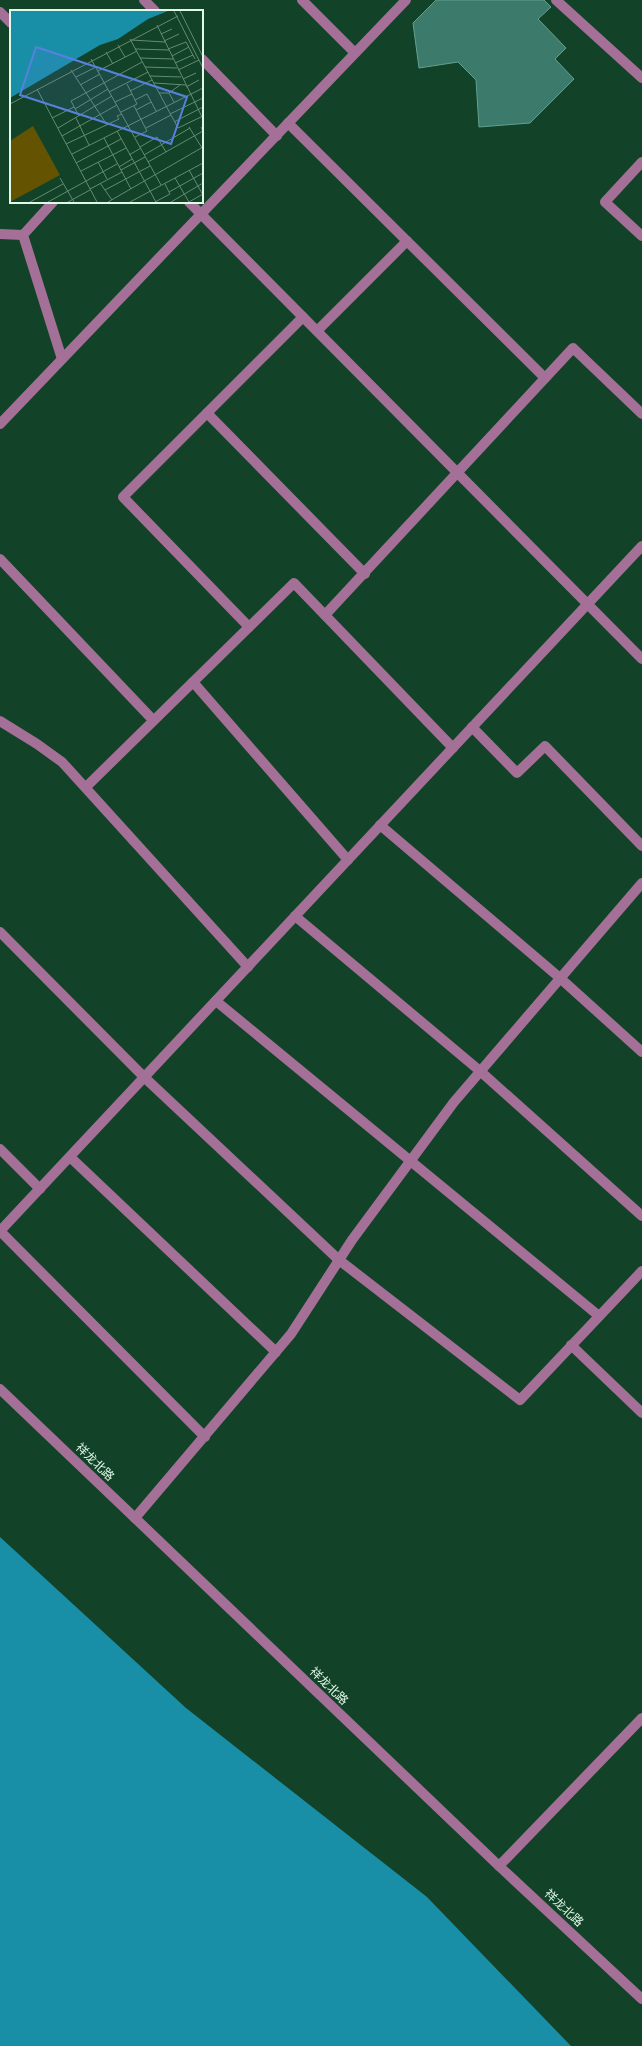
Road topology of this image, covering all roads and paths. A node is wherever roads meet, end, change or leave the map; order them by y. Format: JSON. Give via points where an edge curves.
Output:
{"nodes":[{"id":1,"x":144,"y":0,"type":"edge"},
{"id":2,"x":302,"y":0,"type":"edge"},
{"id":3,"x":406,"y":0,"type":"edge"},
{"id":4,"x":556,"y":0,"type":"edge"},
{"id":5,"x":154,"y":10,"type":"edge"},
{"id":6,"x":0,"y":12,"type":"edge"},
{"id":7,"x":10,"y":22,"type":"edge"},
{"id":8,"x":355,"y":53,"type":"junction"},
{"id":9,"x":203,"y":60,"type":"edge"},
{"id":10,"x":642,"y":78,"type":"edge"},
{"id":11,"x":288,"y":123,"type":"junction"},
{"id":12,"x":276,"y":136,"type":"junction"},
{"id":13,"x":642,"y":162,"type":"edge"},
{"id":14,"x":52,"y":203,"type":"edge"},
{"id":15,"x":190,"y":203,"type":"edge"},
{"id":16,"x":201,"y":214,"type":"junction"},
{"id":17,"x":0,"y":234,"type":"edge"},
{"id":18,"x":23,"y":235,"type":"junction"},
{"id":19,"x":642,"y":236,"type":"edge"},
{"id":20,"x":407,"y":241,"type":"junction"},
{"id":21,"x":303,"y":317,"type":"junction"},
{"id":22,"x":317,"y":331,"type":"junction"},
{"id":23,"x":62,"y":359,"type":"junction"},
{"id":24,"x":545,"y":378,"type":"junction"},
{"id":25,"x":207,"y":413,"type":"junction"},
{"id":26,"x":642,"y":414,"type":"edge"},
{"id":27,"x":0,"y":424,"type":"edge"},
{"id":28,"x":458,"y":473,"type":"junction"},
{"id":29,"x":642,"y":546,"type":"edge"},
{"id":30,"x":0,"y":559,"type":"edge"},
{"id":31,"x":364,"y":574,"type":"junction"},
{"id":32,"x":588,"y":604,"type":"junction"},
{"id":33,"x":326,"y":615,"type":"junction"},
{"id":34,"x":249,"y":627,"type":"junction"},
{"id":35,"x":642,"y":658,"type":"edge"},
{"id":36,"x":193,"y":682,"type":"junction"},
{"id":37,"x":153,"y":720,"type":"junction"},
{"id":38,"x":0,"y":721,"type":"edge"},
{"id":39,"x":472,"y":727,"type":"junction"},
{"id":40,"x":453,"y":748,"type":"junction"},
{"id":41,"x":86,"y":787,"type":"junction"},
{"id":42,"x":380,"y":825,"type":"junction"},
{"id":43,"x":642,"y":846,"type":"edge"},
{"id":44,"x":348,"y":860,"type":"junction"},
{"id":45,"x":642,"y":883,"type":"edge"},
{"id":46,"x":295,"y":916,"type":"junction"},
{"id":47,"x":0,"y":932,"type":"edge"},
{"id":48,"x":248,"y":967,"type":"junction"},
{"id":49,"x":560,"y":978,"type":"junction"},
{"id":50,"x":216,"y":1001,"type":"junction"},
{"id":51,"x":642,"y":1052,"type":"edge"},
{"id":52,"x":480,"y":1071,"type":"junction"},
{"id":53,"x":144,"y":1077,"type":"junction"},
{"id":54,"x":0,"y":1149,"type":"edge"},
{"id":55,"x":70,"y":1157,"type":"junction"},
{"id":56,"x":410,"y":1160,"type":"junction"},
{"id":57,"x":40,"y":1189,"type":"junction"},
{"id":58,"x":642,"y":1216,"type":"edge"},
{"id":59,"x":0,"y":1231,"type":"edge"},
{"id":60,"x":339,"y":1260,"type":"junction"},
{"id":61,"x":642,"y":1271,"type":"edge"},
{"id":62,"x":599,"y":1316,"type":"junction"},
{"id":63,"x":571,"y":1345,"type":"junction"},
{"id":64,"x":276,"y":1352,"type":"junction"},
{"id":65,"x":0,"y":1389,"type":"edge"},
{"id":66,"x":642,"y":1412,"type":"edge"},
{"id":67,"x":205,"y":1437,"type":"junction"},
{"id":68,"x":135,"y":1518,"type":"junction"},
{"id":69,"x":642,"y":1718,"type":"edge"},
{"id":70,"x":499,"y":1866,"type":"junction"},
{"id":71,"x":642,"y":1999,"type":"edge"}],
"edges":[{"from":1,"to":5,"type":"street"},
{"from":2,"to":8,"type":"street"},
{"from":3,"to":8,"type":"street"},
{"from":4,"to":10,"type":"street"},
{"from":6,"to":7,"type":"street"},
{"from":8,"to":11,"type":"street"},
{"from":9,"to":12,"type":"street"},
{"from":11,"to":12,"type":"street"},
{"from":11,"to":20,"type":"street"},
{"from":12,"to":16,"type":"street"},
{"from":13,"to":19,"type":"street","via":[[605,202]]},
{"from":14,"to":18,"type":"street"},
{"from":15,"to":16,"type":"street"},
{"from":16,"to":21,"type":"street"},
{"from":16,"to":23,"type":"street"},
{"from":17,"to":18,"type":"street"},
{"from":18,"to":23,"type":"street"},
{"from":20,"to":22,"type":"street"},
{"from":20,"to":24,"type":"street"},
{"from":21,"to":22,"type":"street"},
{"from":21,"to":25,"type":"street"},
{"from":22,"to":28,"type":"street"},
{"from":23,"to":27,"type":"street"},
{"from":24,"to":26,"type":"street","via":[[573,348]]},
{"from":24,"to":28,"type":"street"},
{"from":25,"to":31,"type":"street"},
{"from":25,"to":34,"type":"street","via":[[123,497]]},
{"from":28,"to":31,"type":"street"},
{"from":28,"to":32,"type":"street"},
{"from":29,"to":32,"type":"street"},
{"from":30,"to":37,"type":"street"},
{"from":31,"to":33,"type":"street"},
{"from":32,"to":35,"type":"street"},
{"from":32,"to":39,"type":"street"},
{"from":33,"to":34,"type":"street","via":[[294,583]]},
{"from":33,"to":40,"type":"street"},
{"from":34,"to":36,"type":"street"},
{"from":36,"to":37,"type":"street"},
{"from":36,"to":44,"type":"street"},
{"from":37,"to":41,"type":"street"},
{"from":38,"to":41,"type":"street","via":[[62,762]]},
{"from":39,"to":40,"type":"street"},
{"from":39,"to":43,"type":"street","via":[[517,774],[545,746]]},
{"from":40,"to":42,"type":"street"},
{"from":41,"to":48,"type":"street"},
{"from":42,"to":44,"type":"street"},
{"from":42,"to":49,"type":"street"},
{"from":44,"to":46,"type":"street"},
{"from":45,"to":49,"type":"street"},
{"from":46,"to":48,"type":"street"},
{"from":46,"to":52,"type":"street"},
{"from":47,"to":53,"type":"street"},
{"from":48,"to":50,"type":"street"},
{"from":49,"to":51,"type":"street"},
{"from":49,"to":52,"type":"street"},
{"from":50,"to":53,"type":"street"},
{"from":50,"to":56,"type":"street"},
{"from":52,"to":56,"type":"street"},
{"from":52,"to":58,"type":"street"},
{"from":53,"to":55,"type":"street"},
{"from":53,"to":60,"type":"street"},
{"from":54,"to":57,"type":"street"},
{"from":55,"to":57,"type":"street"},
{"from":55,"to":64,"type":"street"},
{"from":56,"to":60,"type":"street"},
{"from":56,"to":62,"type":"street"},
{"from":57,"to":59,"type":"street"},
{"from":59,"to":67,"type":"street"},
{"from":60,"to":63,"type":"street","via":[[520,1400]]},
{"from":60,"to":64,"type":"street","via":[[291,1334]]},
{"from":61,"to":62,"type":"street"},
{"from":62,"to":63,"type":"street"},
{"from":63,"to":66,"type":"street"},
{"from":64,"to":67,"type":"street"},
{"from":65,"to":68,"type":"street","name":"祥龙北路"},
{"from":67,"to":68,"type":"street"},
{"from":68,"to":70,"type":"street","name":"祥龙北路"},
{"from":69,"to":70,"type":"street"},
{"from":70,"to":71,"type":"street","name":"祥龙北路"}]}
